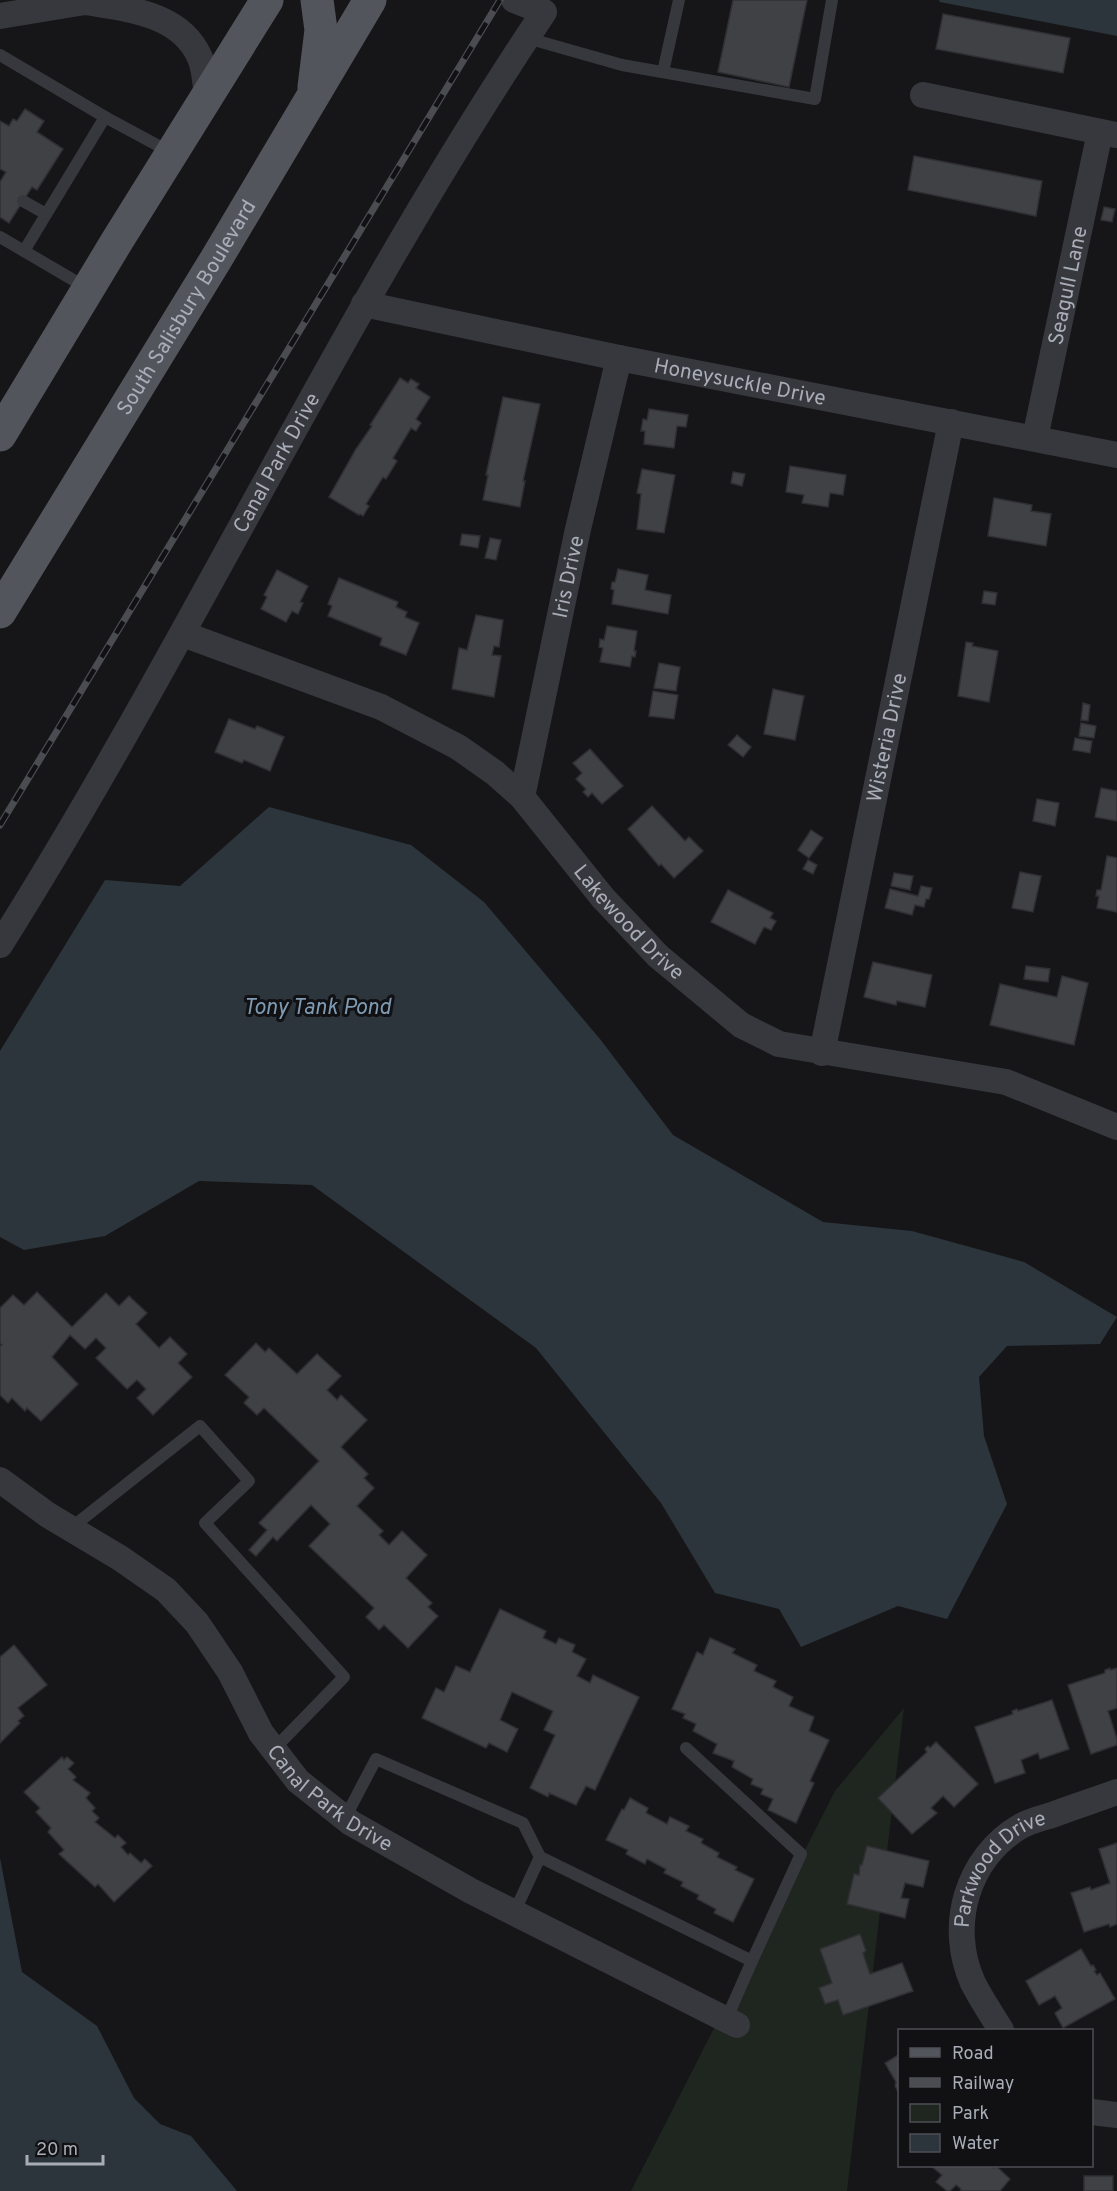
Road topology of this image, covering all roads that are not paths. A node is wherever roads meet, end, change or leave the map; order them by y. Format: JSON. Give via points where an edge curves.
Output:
{"nodes":[{"id":1,"x":267,"y":0,"type":"edge"},
{"id":2,"x":317,"y":0,"type":"edge"},
{"id":3,"x":370,"y":0,"type":"edge"},
{"id":4,"x":514,"y":0,"type":"edge"},
{"id":5,"x":679,"y":0,"type":"edge"},
{"id":6,"x":832,"y":0,"type":"edge"},
{"id":7,"x":91,"y":1,"type":"edge"},
{"id":8,"x":550,"y":6,"type":"edge"},
{"id":9,"x":3,"y":20,"type":"edge"},
{"id":10,"x":527,"y":38,"type":"junction"},
{"id":11,"x":0,"y":55,"type":"edge"},
{"id":12,"x":663,"y":72,"type":"junction"},
{"id":13,"x":207,"y":95,"type":"junction"},
{"id":14,"x":923,"y":95,"type":"dead end"},
{"id":15,"x":313,"y":98,"type":"junction"},
{"id":16,"x":105,"y":117,"type":"junction"},
{"id":17,"x":1109,"y":134,"type":"edge"},
{"id":18,"x":171,"y":153,"type":"junction"},
{"id":19,"x":23,"y":201,"type":"dead end"},
{"id":20,"x":46,"y":214,"type":"junction"},
{"id":21,"x":0,"y":237,"type":"edge"},
{"id":22,"x":24,"y":251,"type":"junction"},
{"id":23,"x":88,"y":289,"type":"junction"},
{"id":24,"x":364,"y":304,"type":"junction"},
{"id":25,"x":619,"y":358,"type":"junction"},
{"id":26,"x":951,"y":422,"type":"junction"},
{"id":27,"x":0,"y":435,"type":"edge"},
{"id":28,"x":1035,"y":438,"type":"junction"},
{"id":29,"x":1117,"y":455,"type":"edge"},
{"id":30,"x":0,"y":612,"type":"edge"},
{"id":31,"x":183,"y":634,"type":"junction"},
{"id":32,"x":522,"y":797,"type":"junction"},
{"id":33,"x":0,"y":945,"type":"edge"},
{"id":34,"x":822,"y":1053,"type":"junction"},
{"id":35,"x":1117,"y":1127,"type":"edge"},
{"id":36,"x":0,"y":1480,"type":"edge"},
{"id":37,"x":71,"y":1528,"type":"junction"},
{"id":38,"x":686,"y":1748,"type":"dead end"},
{"id":39,"x":274,"y":1749,"type":"junction"},
{"id":40,"x":1117,"y":1792,"type":"edge"},
{"id":41,"x":345,"y":1818,"type":"junction"},
{"id":42,"x":540,"y":1857,"type":"junction"},
{"id":43,"x":514,"y":1913,"type":"junction"},
{"id":44,"x":752,"y":1961,"type":"junction"},
{"id":45,"x":732,"y":2022,"type":"joint"},
{"id":46,"x":1000,"y":2029,"type":"edge"},
{"id":47,"x":1093,"y":2112,"type":"edge"},
{"id":48,"x":1117,"y":2115,"type":"edge"}],
"edges":[{"from":1,"to":13,"type":"main road"},
{"from":2,"to":15,"type":"main road","via":[[321,30]]},
{"from":3,"to":15,"type":"main road","name":"South Salisbury Boulevard"},
{"from":4,"to":8,"type":"street","name":"Canal Park Drive"},
{"from":5,"to":12,"type":"lane"},
{"from":6,"to":12,"type":"lane","via":[[815,99]]},
{"from":7,"to":9,"type":"street"},
{"from":7,"to":13,"type":"street","via":[[169,22],[188,38],[201,59]]},
{"from":8,"to":10,"type":"street","name":"Canal Park Drive"},
{"from":10,"to":12,"type":"lane","via":[[622,65]]},
{"from":10,"to":24,"type":"street","name":"Canal Park Drive","via":[[472,121]]},
{"from":11,"to":16,"type":"lane"},
{"from":13,"to":18,"type":"main road"},
{"from":14,"to":17,"type":"street","name":"Seagull Lane"},
{"from":15,"to":30,"type":"main road","name":"South Salisbury Boulevard"},
{"from":16,"to":18,"type":"lane"},
{"from":16,"to":20,"type":"lane"},
{"from":17,"to":28,"type":"street","name":"Seagull Lane"},
{"from":18,"to":23,"type":"main road"},
{"from":19,"to":20,"type":"lane"},
{"from":20,"to":22,"type":"lane"},
{"from":21,"to":22,"type":"lane"},
{"from":22,"to":23,"type":"lane"},
{"from":23,"to":27,"type":"main road"},
{"from":24,"to":25,"type":"street","name":"Honeysuckle Drive"},
{"from":24,"to":31,"type":"street","name":"Canal Park Drive"},
{"from":25,"to":26,"type":"street","name":"Honeysuckle Drive"},
{"from":25,"to":32,"type":"street","name":"Iris Drive","via":[[578,529]]},
{"from":26,"to":28,"type":"street","name":"Honeysuckle Drive"},
{"from":26,"to":34,"type":"street","name":"Wisteria Drive"},
{"from":28,"to":29,"type":"street","name":"Honeysuckle Drive"},
{"from":31,"to":32,"type":"street","name":"Lakewood Drive","via":[[381,707],[458,747]]},
{"from":31,"to":33,"type":"street","name":"Canal Park Drive"},
{"from":32,"to":34,"type":"street","name":"Lakewood Drive","via":[[603,898],[658,956],[741,1025],[778,1044]]},
{"from":34,"to":35,"type":"street","name":"Lakewood Drive","via":[[1006,1082]]},
{"from":36,"to":37,"type":"street","name":"Canal Park Drive"},
{"from":37,"to":39,"type":"street","name":"Canal Park Drive","via":[[166,1590],[197,1623],[231,1672],[261,1733]]},
{"from":37,"to":39,"type":"lane","via":[[200,1426],[249,1481],[205,1523],[344,1677]]},
{"from":38,"to":44,"type":"lane","via":[[801,1854]]},
{"from":39,"to":41,"type":"street","name":"Canal Park Drive","via":[[298,1780]]},
{"from":40,"to":46,"type":"street","name":"Parkwood Drive","via":[[1024,1825],[1008,1835],[977,1869],[967,1889],[962,1935],[966,1958],[973,1982]]},
{"from":41,"to":42,"type":"lane","via":[[376,1759],[523,1823]]},
{"from":41,"to":43,"type":"street","name":"Canal Park Drive"},
{"from":42,"to":43,"type":"lane"},
{"from":42,"to":44,"type":"lane"},
{"from":43,"to":45,"type":"street","name":"Canal Park Drive"},
{"from":44,"to":45,"type":"lane"},
{"from":47,"to":48,"type":"street"}]}
